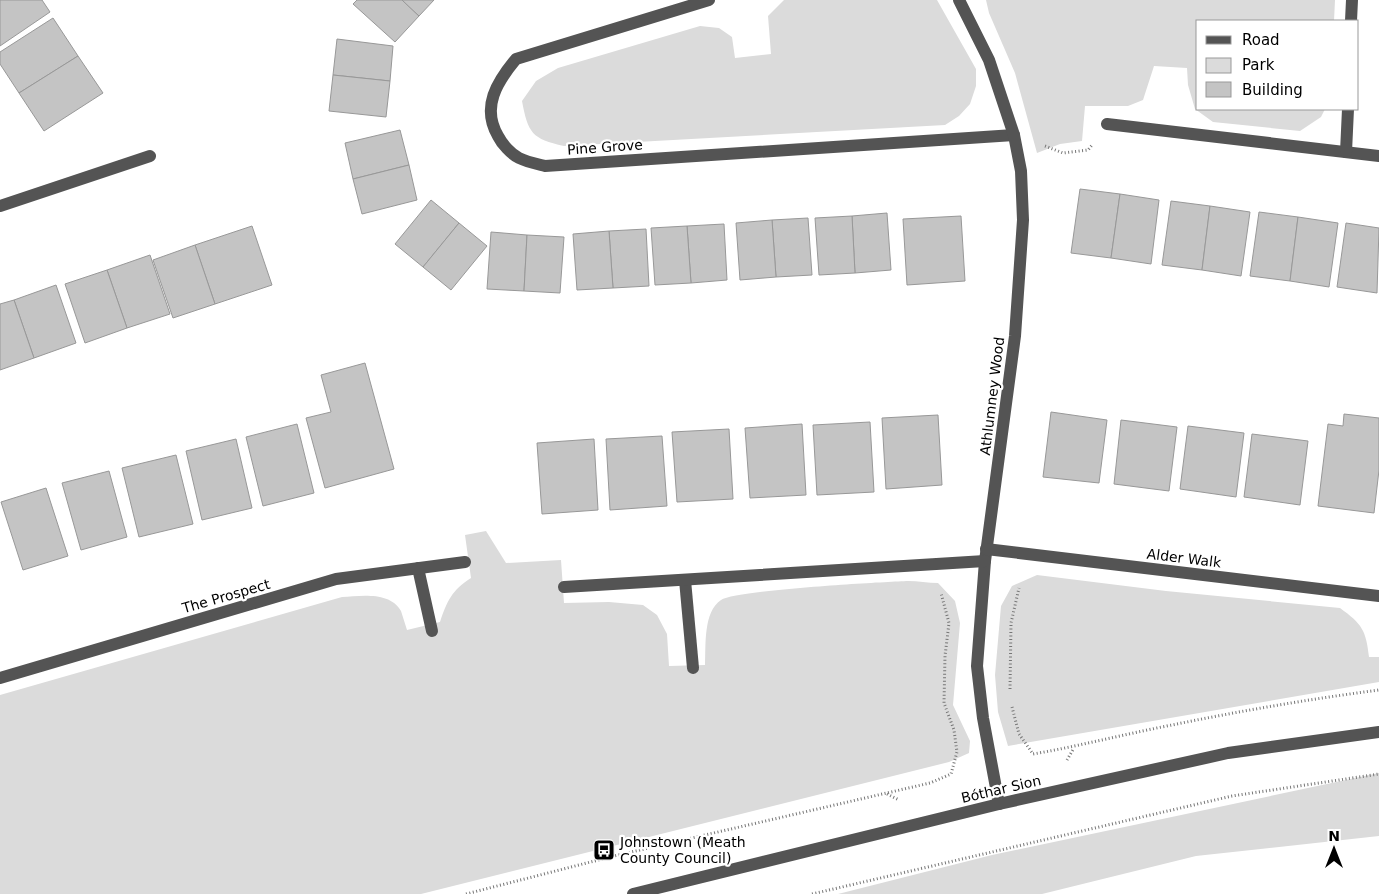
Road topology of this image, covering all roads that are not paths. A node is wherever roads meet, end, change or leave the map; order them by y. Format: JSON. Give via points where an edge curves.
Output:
{"nodes":[{"id":1,"x":709,"y":0,"type":"edge"},
{"id":2,"x":959,"y":0,"type":"edge"},
{"id":3,"x":1352,"y":0,"type":"edge"},
{"id":4,"x":1351,"y":20,"type":"edge"},
{"id":5,"x":1348,"y":110,"type":"edge"},
{"id":6,"x":1107,"y":124,"type":"road end"},
{"id":7,"x":1014,"y":135,"type":"junction"},
{"id":8,"x":1346,"y":152,"type":"junction"},
{"id":9,"x":150,"y":156,"type":"dead end"},
{"id":10,"x":1379,"y":156,"type":"edge"},
{"id":11,"x":0,"y":206,"type":"edge"},
{"id":12,"x":986,"y":555,"type":"junction"},
{"id":13,"x":465,"y":562,"type":"dead end"},
{"id":14,"x":418,"y":568,"type":"junction"},
{"id":15,"x":685,"y":580,"type":"junction"},
{"id":16,"x":564,"y":587,"type":"dead end"},
{"id":17,"x":1379,"y":596,"type":"edge"},
{"id":18,"x":432,"y":631,"type":"dead end"},
{"id":19,"x":693,"y":668,"type":"dead end"},
{"id":20,"x":0,"y":678,"type":"edge"},
{"id":21,"x":1379,"y":732,"type":"edge"},
{"id":22,"x":999,"y":804,"type":"junction"},
{"id":23,"x":633,"y":894,"type":"edge"}],
"edges":[{"from":1,"to":7,"type":"street","name":"Pine Grove","via":[[516,59],[502,77],[491,101],[491,124],[502,143],[518,158],[545,166]]},
{"from":2,"to":7,"type":"street","name":"Athlumney Wood","via":[[989,60]]},
{"from":3,"to":4,"type":"street"},
{"from":5,"to":8,"type":"street"},
{"from":6,"to":8,"type":"street"},
{"from":7,"to":12,"type":"street","name":"Athlumney Wood","via":[[1023,220],[1015,336]]},
{"from":8,"to":10,"type":"street"},
{"from":9,"to":11,"type":"street"},
{"from":12,"to":15,"type":"street","name":"Alder Walk"},
{"from":12,"to":17,"type":"street","name":"Alder Walk"},
{"from":12,"to":22,"type":"street","name":"Athlumney Wood","via":[[977,666]]},
{"from":13,"to":14,"type":"street","name":"The Prospect"},
{"from":14,"to":18,"type":"street"},
{"from":14,"to":20,"type":"street","name":"The Prospect","via":[[336,579]]},
{"from":15,"to":16,"type":"street","name":"Alder Walk"},
{"from":15,"to":19,"type":"street"},
{"from":21,"to":22,"type":"street","name":"Bóthar Sion","via":[[1228,753]]},
{"from":22,"to":23,"type":"street","name":"Bóthar Sion"}]}
